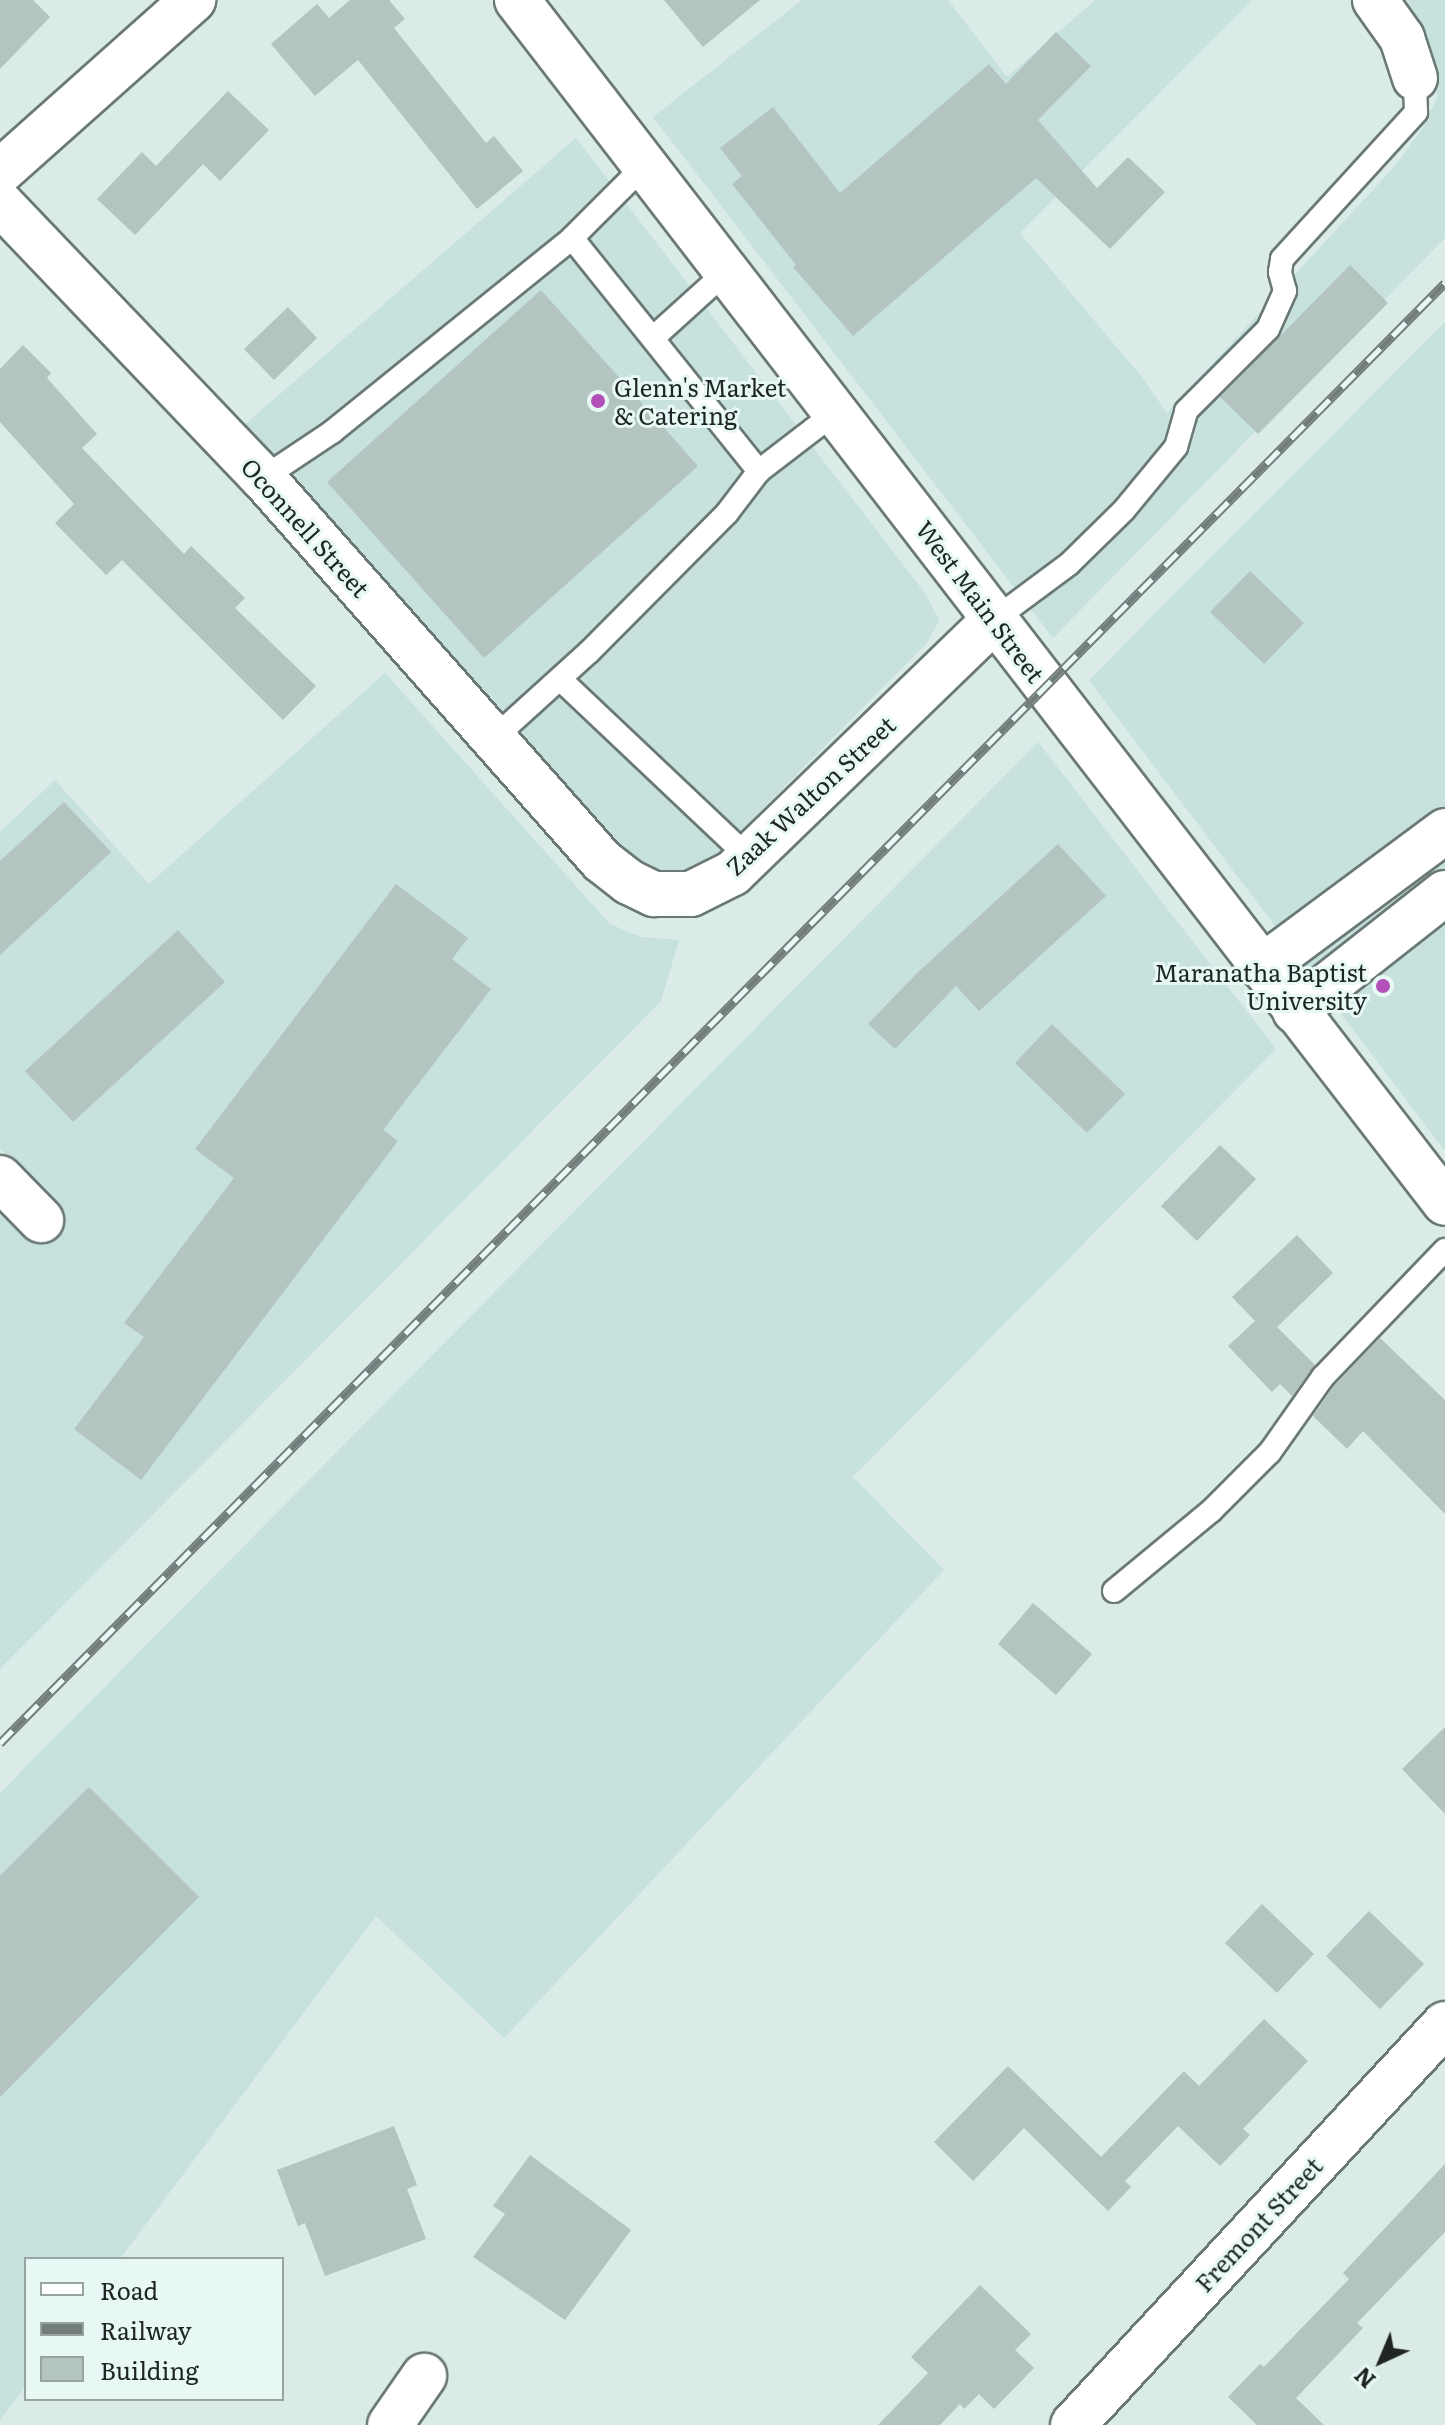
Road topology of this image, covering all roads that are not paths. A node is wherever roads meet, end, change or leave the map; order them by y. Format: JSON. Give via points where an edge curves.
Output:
{"nodes":[{"id":1,"x":193,"y":0,"type":"edge"},
{"id":2,"x":517,"y":0,"type":"edge"},
{"id":3,"x":1375,"y":0,"type":"edge"},
{"id":4,"x":1415,"y":78,"type":"joint"},
{"id":5,"x":645,"y":165,"type":"junction"},
{"id":6,"x":0,"y":172,"type":"edge"},
{"id":7,"x":0,"y":203,"type":"edge"},
{"id":8,"x":572,"y":238,"type":"junction"},
{"id":9,"x":727,"y":271,"type":"junction"},
{"id":10,"x":653,"y":338,"type":"junction"},
{"id":11,"x":836,"y":412,"type":"junction"},
{"id":12,"x":759,"y":471,"type":"junction"},
{"id":13,"x":263,"y":478,"type":"junction"},
{"id":14,"x":995,"y":619,"type":"junction"},
{"id":15,"x":560,"y":679,"type":"junction"},
{"id":16,"x":493,"y":739,"type":"junction"},
{"id":17,"x":1445,"y":831,"type":"edge"},
{"id":18,"x":749,"y":858,"type":"junction"},
{"id":19,"x":602,"y":861,"type":"joint"},
{"id":20,"x":1445,"y":893,"type":"edge"},
{"id":21,"x":1262,"y":967,"type":"junction"},
{"id":22,"x":1295,"y":1011,"type":"junction"},
{"id":23,"x":0,"y":1178,"type":"edge"},
{"id":24,"x":1445,"y":1203,"type":"edge"},
{"id":25,"x":41,"y":1220,"type":"dead end"},
{"id":26,"x":1445,"y":1250,"type":"edge"},
{"id":27,"x":1114,"y":1591,"type":"dead end"},
{"id":28,"x":1445,"y":2024,"type":"edge"},
{"id":29,"x":424,"y":2376,"type":"dead end"},
{"id":30,"x":390,"y":2425,"type":"edge"},
{"id":31,"x":1073,"y":2425,"type":"edge"}],
"edges":[{"from":1,"to":6,"type":"street"},
{"from":2,"to":5,"type":"street","name":"West Main Street"},
{"from":3,"to":4,"type":"street","via":[[1402,38]]},
{"from":4,"to":14,"type":"lane","via":[[1416,112],[1282,259],[1285,291],[1268,329],[1186,411],[1176,447],[1124,510],[1069,564]]},
{"from":5,"to":8,"type":"lane"},
{"from":5,"to":9,"type":"street","name":"West Main Street"},
{"from":7,"to":13,"type":"street","name":"Oconnell Street"},
{"from":8,"to":10,"type":"lane"},
{"from":8,"to":13,"type":"lane","via":[[332,432]]},
{"from":9,"to":10,"type":"lane"},
{"from":9,"to":11,"type":"street","name":"West Main Street"},
{"from":10,"to":12,"type":"lane"},
{"from":11,"to":12,"type":"lane"},
{"from":11,"to":14,"type":"street","name":"West Main Street"},
{"from":12,"to":15,"type":"lane","via":[[727,513]]},
{"from":13,"to":16,"type":"street","name":"Oconnell Street"},
{"from":14,"to":18,"type":"street","name":"Zaak Walton Street"},
{"from":14,"to":21,"type":"street","name":"West Main Street"},
{"from":15,"to":16,"type":"lane"},
{"from":15,"to":18,"type":"lane"},
{"from":16,"to":19,"type":"street","name":"Oconnell Street"},
{"from":17,"to":21,"type":"street"},
{"from":18,"to":19,"type":"street","name":"Zaak Walton Street","via":[[733,873],[691,894],[654,894]]},
{"from":20,"to":22,"type":"street"},
{"from":21,"to":22,"type":"street","name":"West Main Street"},
{"from":22,"to":24,"type":"street","name":"West Main Street"},
{"from":23,"to":25,"type":"street"},
{"from":26,"to":27,"type":"lane","via":[[1323,1377],[1270,1452],[1211,1511]]},
{"from":28,"to":31,"type":"street","name":"Fremont Street"},
{"from":29,"to":30,"type":"street"}]}
